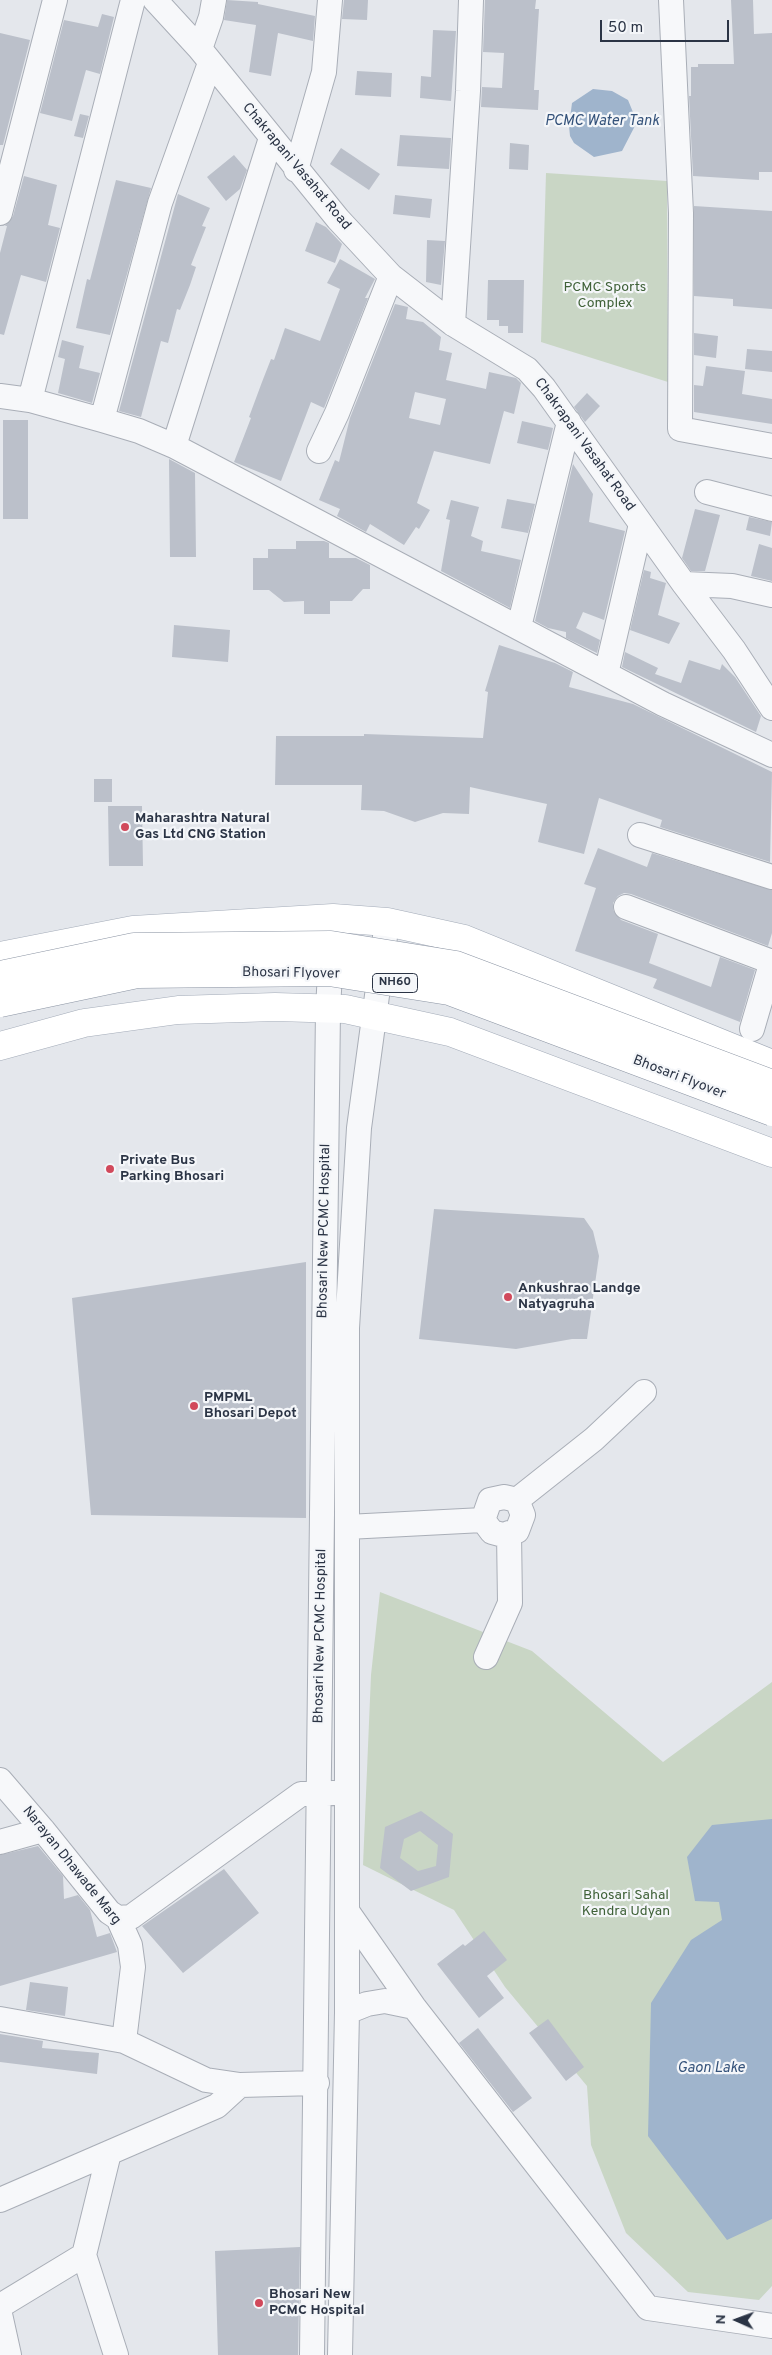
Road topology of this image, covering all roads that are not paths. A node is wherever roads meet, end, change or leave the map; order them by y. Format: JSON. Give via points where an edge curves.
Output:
{"nodes":[{"id":1,"x":55,"y":0,"type":"edge"},
{"id":2,"x":133,"y":0,"type":"edge"},
{"id":3,"x":154,"y":0,"type":"edge"},
{"id":4,"x":214,"y":0,"type":"edge"},
{"id":5,"x":330,"y":0,"type":"edge"},
{"id":6,"x":471,"y":0,"type":"edge"},
{"id":7,"x":671,"y":0,"type":"edge"},
{"id":8,"x":204,"y":56,"type":"junction"},
{"id":9,"x":271,"y":138,"type":"junction"},
{"id":10,"x":296,"y":170,"type":"junction"},
{"id":11,"x":0,"y":213,"type":"edge"},
{"id":12,"x":392,"y":276,"type":"junction"},
{"id":13,"x":453,"y":324,"type":"junction"},
{"id":14,"x":0,"y":396,"type":"edge"},
{"id":15,"x":30,"y":400,"type":"junction"},
{"id":16,"x":102,"y":420,"type":"junction"},
{"id":17,"x":569,"y":422,"type":"junction"},
{"id":18,"x":174,"y":446,"type":"junction"},
{"id":19,"x":772,"y":446,"type":"edge"},
{"id":20,"x":319,"y":452,"type":"dead end"},
{"id":21,"x":707,"y":492,"type":"dead end"},
{"id":22,"x":772,"y":509,"type":"edge"},
{"id":23,"x":641,"y":524,"type":"junction"},
{"id":24,"x":684,"y":584,"type":"junction"},
{"id":25,"x":772,"y":595,"type":"edge"},
{"id":26,"x":519,"y":627,"type":"junction"},
{"id":27,"x":606,"y":674,"type":"junction"},
{"id":28,"x":772,"y":708,"type":"edge"},
{"id":29,"x":772,"y":755,"type":"edge"},
{"id":30,"x":640,"y":835,"type":"dead end"},
{"id":31,"x":772,"y":877,"type":"edge"},
{"id":32,"x":626,"y":908,"type":"dead end"},
{"id":33,"x":333,"y":918,"type":"junction"},
{"id":34,"x":387,"y":922,"type":"junction"},
{"id":35,"x":0,"y":956,"type":"edge"},
{"id":36,"x":772,"y":962,"type":"edge"},
{"id":37,"x":0,"y":975,"type":"edge"},
{"id":38,"x":0,"y":1003,"type":"edge"},
{"id":39,"x":328,"y":1009,"type":"junction"},
{"id":40,"x":376,"y":1016,"type":"junction"},
{"id":41,"x":745,"y":1039,"type":"junction"},
{"id":42,"x":0,"y":1046,"type":"edge"},
{"id":43,"x":772,"y":1064,"type":"edge"},
{"id":44,"x":772,"y":1084,"type":"edge"},
{"id":45,"x":772,"y":1112,"type":"edge"},
{"id":46,"x":710,"y":1129,"type":"junction"},
{"id":47,"x":772,"y":1153,"type":"edge"},
{"id":48,"x":644,"y":1392,"type":"dead end"},
{"id":49,"x":517,"y":1500,"type":"junction"},
{"id":50,"x":483,"y":1520,"type":"junction"},
{"id":51,"x":347,"y":1527,"type":"junction"},
{"id":52,"x":509,"y":1533,"type":"junction"},
{"id":53,"x":486,"y":1657,"type":"dead end"},
{"id":54,"x":0,"y":1780,"type":"edge"},
{"id":55,"x":320,"y":1793,"type":"junction"},
{"id":56,"x":348,"y":1793,"type":"junction"},
{"id":57,"x":43,"y":1830,"type":"junction"},
{"id":58,"x":0,"y":1842,"type":"edge"},
{"id":59,"x":347,"y":1911,"type":"junction"},
{"id":60,"x":118,"y":1918,"type":"junction"},
{"id":61,"x":318,"y":1940,"type":"junction"},
{"id":62,"x":347,"y":1940,"type":"junction"},
{"id":63,"x":318,"y":1995,"type":"junction"},
{"id":64,"x":347,"y":2004,"type":"junction"},
{"id":65,"x":414,"y":2007,"type":"junction"},
{"id":66,"x":0,"y":2018,"type":"edge"},
{"id":67,"x":124,"y":2041,"type":"junction"},
{"id":68,"x":317,"y":2083,"type":"junction"},
{"id":69,"x":240,"y":2085,"type":"junction"},
{"id":70,"x":109,"y":2153,"type":"junction"},
{"id":71,"x":0,"y":2200,"type":"edge"},
{"id":72,"x":84,"y":2255,"type":"junction"},
{"id":73,"x":0,"y":2306,"type":"edge"},
{"id":74,"x":0,"y":2314,"type":"edge"},
{"id":75,"x":771,"y":2325,"type":"edge"},
{"id":76,"x":9,"y":2355,"type":"edge"},
{"id":77,"x":116,"y":2355,"type":"edge"},
{"id":78,"x":312,"y":2355,"type":"edge"},
{"id":79,"x":340,"y":2355,"type":"edge"}],
"edges":[{"from":1,"to":11,"type":"street"},
{"from":2,"to":15,"type":"street"},
{"from":3,"to":8,"type":"street","name":"Chakrapani Vasahat Road"},
{"from":4,"to":8,"type":"street"},
{"from":5,"to":10,"type":"street","via":[[324,72]]},
{"from":6,"to":13,"type":"street"},
{"from":7,"to":19,"type":"street","via":[[681,213],[680,429]]},
{"from":8,"to":9,"type":"street","name":"Chakrapani Vasahat Road"},
{"from":8,"to":16,"type":"street","via":[[160,203]]},
{"from":9,"to":10,"type":"street","name":"Chakrapani Vasahat Road"},
{"from":9,"to":18,"type":"street"},
{"from":10,"to":12,"type":"street","name":"Chakrapani Vasahat Road"},
{"from":12,"to":13,"type":"street","name":"Chakrapani Vasahat Road"},
{"from":12,"to":20,"type":"street"},
{"from":13,"to":17,"type":"street","name":"Chakrapani Vasahat Road","via":[[527,369]]},
{"from":14,"to":15,"type":"street"},
{"from":15,"to":16,"type":"street"},
{"from":16,"to":18,"type":"street"},
{"from":17,"to":23,"type":"street","name":"Chakrapani Vasahat Road"},
{"from":17,"to":26,"type":"street"},
{"from":18,"to":26,"type":"street"},
{"from":21,"to":22,"type":"street"},
{"from":23,"to":24,"type":"street","name":"Chakrapani Vasahat Road"},
{"from":23,"to":27,"type":"street"},
{"from":24,"to":25,"type":"street","via":[[732,586]]},
{"from":24,"to":28,"type":"street","name":"Chakrapani Vasahat Road","via":[[734,650]]},
{"from":26,"to":27,"type":"street"},
{"from":27,"to":29,"type":"street"},
{"from":30,"to":31,"type":"street"},
{"from":32,"to":36,"type":"street"},
{"from":33,"to":34,"type":"main road"},
{"from":33,"to":35,"type":"main road","via":[[133,930]]},
{"from":33,"to":39,"type":"street","name":"Bhosari New PCMC Hospital"},
{"from":34,"to":40,"type":"street","name":"Bhosari New PCMC Hospital"},
{"from":34,"to":41,"type":"main road","via":[[464,939]]},
{"from":36,"to":41,"type":"street"},
{"from":37,"to":44,"type":"main road","name":"Bhosari Flyover","number":"NH60","bridge":true,"via":[[134,947],[332,945],[456,966]]},
{"from":38,"to":45,"type":"main road","name":"Bhosari Flyover","number":"NH60","bridge":true,"via":[[137,974],[329,972],[449,992]]},
{"from":39,"to":40,"type":"main road"},
{"from":39,"to":42,"type":"main road","via":[[218,1007],[178,1010],[84,1023]]},
{"from":39,"to":55,"type":"street","name":"Bhosari New PCMC Hospital"},
{"from":40,"to":46,"type":"main road","via":[[450,1032]]},
{"from":40,"to":51,"type":"street","name":"Bhosari New PCMC Hospital","via":[[363,1098],[347,1328]]},
{"from":41,"to":43,"type":"main road"},
{"from":41,"to":46,"type":"main road"},
{"from":46,"to":47,"type":"main road"},
{"from":48,"to":49,"type":"street","via":[[594,1439]]},
{"from":49,"to":50,"type":"street","via":[[504,1497],[490,1500]]},
{"from":49,"to":52,"type":"street","via":[[522,1515],[517,1531]]},
{"from":50,"to":51,"type":"street"},
{"from":50,"to":52,"type":"street","via":[[492,1532]]},
{"from":51,"to":56,"type":"street","name":"Bhosari New PCMC Hospital"},
{"from":52,"to":53,"type":"street","via":[[510,1603]]},
{"from":54,"to":57,"type":"street","name":"Narayan Dhawade Marg"},
{"from":55,"to":56,"type":"street"},
{"from":55,"to":60,"type":"street","via":[[301,1794],[131,1917]]},
{"from":55,"to":61,"type":"street","name":"Bhosari New PCMC Hospital"},
{"from":56,"to":59,"type":"street","name":"Bhosari New PCMC Hospital"},
{"from":57,"to":58,"type":"street"},
{"from":57,"to":60,"type":"street","name":"Narayan Dhawade Marg","via":[[109,1912]]},
{"from":59,"to":62,"type":"street","name":"Bhosari New PCMC Hospital"},
{"from":59,"to":65,"type":"street"},
{"from":60,"to":67,"type":"street","name":"Narayan Dhawade Marg","via":[[130,1945],[133,1967]]},
{"from":61,"to":62,"type":"street"},
{"from":61,"to":63,"type":"street","name":"Bhosari New PCMC Hospital"},
{"from":62,"to":64,"type":"street","name":"Bhosari New PCMC Hospital"},
{"from":63,"to":64,"type":"street"},
{"from":63,"to":68,"type":"street","name":"Bhosari New PCMC Hospital"},
{"from":64,"to":65,"type":"street","via":[[385,2000]]},
{"from":64,"to":79,"type":"street","name":"Bhosari New PCMC Hospital"},
{"from":65,"to":75,"type":"street","via":[[648,2308]]},
{"from":66,"to":67,"type":"street"},
{"from":67,"to":69,"type":"street","via":[[206,2080]]},
{"from":68,"to":69,"type":"street"},
{"from":68,"to":78,"type":"street","name":"Bhosari New PCMC Hospital"},
{"from":69,"to":70,"type":"street","via":[[217,2106]]},
{"from":70,"to":71,"type":"street"},
{"from":70,"to":72,"type":"street"},
{"from":72,"to":73,"type":"street"},
{"from":72,"to":77,"type":"street"},
{"from":74,"to":76,"type":"street"}]}
